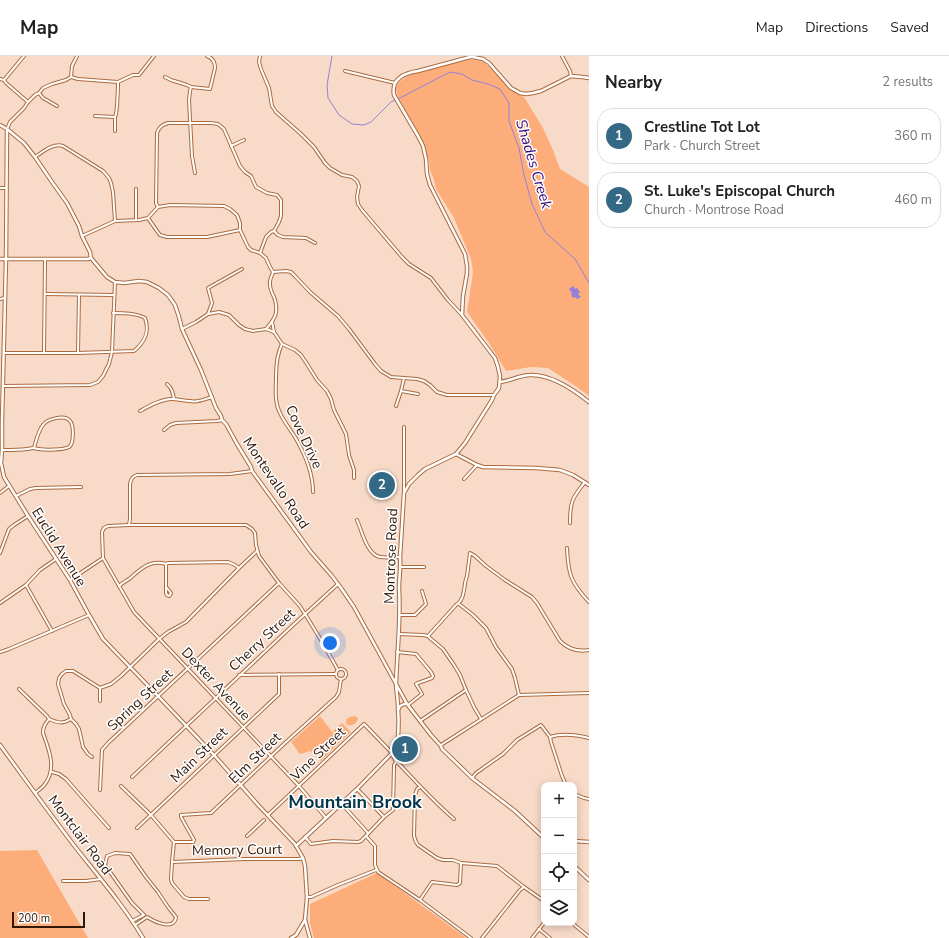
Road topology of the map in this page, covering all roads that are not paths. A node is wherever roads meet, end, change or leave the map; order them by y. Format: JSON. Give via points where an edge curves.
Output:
{"nodes":[{"id":1,"x":24,"y":56,"type":"edge"},
{"id":2,"x":77,"y":56,"type":"edge"},
{"id":3,"x":154,"y":56,"type":"edge"},
{"id":4,"x":207,"y":56,"type":"edge"},
{"id":5,"x":260,"y":56,"type":"edge"},
{"id":6,"x":473,"y":56,"type":"edge"},
{"id":7,"x":562,"y":56,"type":"edge"},
{"id":8,"x":345,"y":71,"type":"dead end"},
{"id":9,"x":571,"y":76,"type":"junction"},
{"id":10,"x":71,"y":77,"type":"junction"},
{"id":11,"x":165,"y":77,"type":"dead end"},
{"id":12,"x":589,"y":78,"type":"edge"},
{"id":13,"x":0,"y":79,"type":"edge"},
{"id":14,"x":4,"y":80,"type":"junction"},
{"id":15,"x":118,"y":82,"type":"junction"},
{"id":16,"x":395,"y":82,"type":"junction"},
{"id":17,"x":191,"y":87,"type":"junction"},
{"id":18,"x":39,"y":94,"type":"junction"},
{"id":19,"x":28,"y":102,"type":"junction"},
{"id":20,"x":57,"y":106,"type":"dead end"},
{"id":21,"x":95,"y":116,"type":"dead end"},
{"id":22,"x":115,"y":117,"type":"junction"},
{"id":23,"x":191,"y":123,"type":"junction"},
{"id":24,"x":0,"y":126,"type":"edge"},
{"id":25,"x":7,"y":129,"type":"junction"},
{"id":26,"x":115,"y":131,"type":"dead end"},
{"id":27,"x":244,"y":140,"type":"dead end"},
{"id":28,"x":231,"y":146,"type":"junction"},
{"id":29,"x":35,"y":157,"type":"junction"},
{"id":30,"x":195,"y":173,"type":"dead end"},
{"id":31,"x":0,"y":188,"type":"edge"},
{"id":32,"x":6,"y":188,"type":"junction"},
{"id":33,"x":136,"y":189,"type":"dead end"},
{"id":34,"x":158,"y":207,"type":"junction"},
{"id":35,"x":148,"y":218,"type":"junction"},
{"id":36,"x":115,"y":220,"type":"junction"},
{"id":37,"x":136,"y":220,"type":"junction"},
{"id":38,"x":240,"y":230,"type":"junction"},
{"id":39,"x":274,"y":231,"type":"junction"},
{"id":40,"x":82,"y":236,"type":"junction"},
{"id":41,"x":315,"y":243,"type":"dead end"},
{"id":42,"x":260,"y":253,"type":"junction"},
{"id":43,"x":91,"y":258,"type":"junction"},
{"id":44,"x":0,"y":259,"type":"edge"},
{"id":45,"x":6,"y":259,"type":"junction"},
{"id":46,"x":45,"y":260,"type":"junction"},
{"id":47,"x":242,"y":269,"type":"dead end"},
{"id":48,"x":273,"y":272,"type":"junction"},
{"id":49,"x":115,"y":282,"type":"junction"},
{"id":50,"x":45,"y":294,"type":"junction"},
{"id":51,"x":79,"y":295,"type":"junction"},
{"id":52,"x":114,"y":295,"type":"junction"},
{"id":53,"x":0,"y":298,"type":"edge"},
{"id":54,"x":5,"y":298,"type":"junction"},
{"id":55,"x":113,"y":313,"type":"junction"},
{"id":56,"x":208,"y":314,"type":"junction"},
{"id":57,"x":462,"y":315,"type":"junction"},
{"id":58,"x":272,"y":322,"type":"junction"},
{"id":59,"x":182,"y":329,"type":"junction"},
{"id":60,"x":266,"y":329,"type":"junction"},
{"id":61,"x":4,"y":331,"type":"junction"},
{"id":62,"x":0,"y":332,"type":"edge"},
{"id":63,"x":274,"y":332,"type":"junction"},
{"id":64,"x":282,"y":344,"type":"junction"},
{"id":65,"x":112,"y":352,"type":"junction"},
{"id":66,"x":4,"y":353,"type":"junction"},
{"id":67,"x":44,"y":353,"type":"junction"},
{"id":68,"x":78,"y":353,"type":"junction"},
{"id":69,"x":404,"y":378,"type":"junction"},
{"id":70,"x":500,"y":382,"type":"junction"},
{"id":71,"x":167,"y":384,"type":"dead end"},
{"id":72,"x":3,"y":386,"type":"junction"},
{"id":73,"x":401,"y":391,"type":"junction"},
{"id":74,"x":418,"y":394,"type":"dead end"},
{"id":75,"x":494,"y":395,"type":"junction"},
{"id":76,"x":212,"y":397,"type":"junction"},
{"id":77,"x":174,"y":399,"type":"junction"},
{"id":78,"x":589,"y":402,"type":"edge"},
{"id":79,"x":396,"y":406,"type":"dead end"},
{"id":80,"x":140,"y":411,"type":"dead end"},
{"id":81,"x":1,"y":420,"type":"edge"},
{"id":82,"x":222,"y":420,"type":"junction"},
{"id":83,"x":404,"y":427,"type":"dead end"},
{"id":84,"x":164,"y":430,"type":"dead end"},
{"id":85,"x":34,"y":448,"type":"junction"},
{"id":86,"x":2,"y":450,"type":"junction"},
{"id":87,"x":456,"y":454,"type":"junction"},
{"id":88,"x":477,"y":465,"type":"junction"},
{"id":89,"x":252,"y":470,"type":"junction"},
{"id":90,"x":354,"y":478,"type":"dead end"},
{"id":91,"x":464,"y":479,"type":"dead end"},
{"id":92,"x":584,"y":482,"type":"junction"},
{"id":93,"x":589,"y":485,"type":"edge"},
{"id":94,"x":9,"y":486,"type":"junction"},
{"id":95,"x":404,"y":486,"type":"junction"},
{"id":96,"x":408,"y":486,"type":"junction"},
{"id":97,"x":81,"y":487,"type":"dead end"},
{"id":98,"x":313,"y":492,"type":"dead end"},
{"id":99,"x":0,"y":493,"type":"edge"},
{"id":100,"x":404,"y":493,"type":"junction"},
{"id":101,"x":16,"y":496,"type":"junction"},
{"id":102,"x":28,"y":516,"type":"junction"},
{"id":103,"x":357,"y":520,"type":"dead end"},
{"id":104,"x":570,"y":522,"type":"dead end"},
{"id":105,"x":129,"y":525,"type":"junction"},
{"id":106,"x":567,"y":548,"type":"dead end"},
{"id":107,"x":257,"y":551,"type":"junction"},
{"id":108,"x":0,"y":553,"type":"edge"},
{"id":109,"x":103,"y":558,"type":"junction"},
{"id":110,"x":400,"y":558,"type":"junction"},
{"id":111,"x":56,"y":559,"type":"junction"},
{"id":112,"x":166,"y":564,"type":"junction"},
{"id":113,"x":400,"y":567,"type":"junction"},
{"id":114,"x":424,"y":567,"type":"dead end"},
{"id":115,"x":239,"y":568,"type":"junction"},
{"id":116,"x":70,"y":580,"type":"junction"},
{"id":117,"x":279,"y":583,"type":"junction"},
{"id":118,"x":338,"y":584,"type":"junction"},
{"id":119,"x":26,"y":585,"type":"junction"},
{"id":120,"x":118,"y":586,"type":"junction"},
{"id":121,"x":167,"y":588,"type":"dead end"},
{"id":122,"x":422,"y":591,"type":"dead end"},
{"id":123,"x":589,"y":602,"type":"edge"},
{"id":124,"x":0,"y":603,"type":"edge"},
{"id":125,"x":459,"y":604,"type":"junction"},
{"id":126,"x":305,"y":614,"type":"junction"},
{"id":127,"x":89,"y":615,"type":"junction"},
{"id":128,"x":399,"y":615,"type":"junction"},
{"id":129,"x":52,"y":631,"type":"junction"},
{"id":130,"x":399,"y":634,"type":"junction"},
{"id":131,"x":428,"y":636,"type":"junction"},
{"id":132,"x":160,"y":639,"type":"junction"},
{"id":133,"x":589,"y":650,"type":"edge"},
{"id":134,"x":0,"y":652,"type":"edge"},
{"id":135,"x":397,"y":652,"type":"junction"},
{"id":136,"x":397,"y":666,"type":"junction"},
{"id":137,"x":130,"y":667,"type":"junction"},
{"id":138,"x":388,"y":668,"type":"junction"},
{"id":139,"x":187,"y":669,"type":"junction"},
{"id":140,"x":338,"y":670,"type":"junction"},
{"id":141,"x":279,"y":674,"type":"junction"},
{"id":142,"x":336,"y":674,"type":"junction"},
{"id":143,"x":239,"y":675,"type":"junction"},
{"id":144,"x":341,"y":679,"type":"junction"},
{"id":145,"x":396,"y":685,"type":"junction"},
{"id":146,"x":100,"y":688,"type":"junction"},
{"id":147,"x":19,"y":689,"type":"dead end"},
{"id":148,"x":466,"y":690,"type":"junction"},
{"id":149,"x":589,"y":693,"type":"edge"},
{"id":150,"x":519,"y":695,"type":"junction"},
{"id":151,"x":158,"y":696,"type":"junction"},
{"id":152,"x":215,"y":698,"type":"junction"},
{"id":153,"x":100,"y":701,"type":"dead end"},
{"id":154,"x":408,"y":705,"type":"junction"},
{"id":155,"x":398,"y":710,"type":"junction"},
{"id":156,"x":49,"y":719,"type":"junction"},
{"id":157,"x":71,"y":719,"type":"junction"},
{"id":158,"x":481,"y":719,"type":"junction"},
{"id":159,"x":420,"y":721,"type":"junction"},
{"id":160,"x":186,"y":726,"type":"junction"},
{"id":161,"x":243,"y":727,"type":"junction"},
{"id":162,"x":550,"y":737,"type":"junction"},
{"id":163,"x":589,"y":738,"type":"edge"},
{"id":164,"x":0,"y":745,"type":"edge"},
{"id":165,"x":441,"y":746,"type":"junction"},
{"id":166,"x":392,"y":753,"type":"junction"},
{"id":167,"x":214,"y":755,"type":"junction"},
{"id":168,"x":271,"y":756,"type":"junction"},
{"id":169,"x":92,"y":757,"type":"dead end"},
{"id":170,"x":396,"y":762,"type":"junction"},
{"id":171,"x":52,"y":772,"type":"junction"},
{"id":172,"x":132,"y":777,"type":"dead end"},
{"id":173,"x":472,"y":778,"type":"junction"},
{"id":174,"x":565,"y":782,"type":"edge"},
{"id":175,"x":120,"y":786,"type":"dead end"},
{"id":176,"x":241,"y":786,"type":"junction"},
{"id":177,"x":299,"y":786,"type":"junction"},
{"id":178,"x":420,"y":787,"type":"junction"},
{"id":179,"x":356,"y":789,"type":"junction"},
{"id":180,"x":100,"y":790,"type":"dead end"},
{"id":181,"x":35,"y":793,"type":"junction"},
{"id":182,"x":577,"y":795,"type":"edge"},
{"id":183,"x":589,"y":799,"type":"edge"},
{"id":184,"x":341,"y":803,"type":"junction"},
{"id":185,"x":151,"y":815,"type":"junction"},
{"id":186,"x":268,"y":815,"type":"junction"},
{"id":187,"x":384,"y":817,"type":"junction"},
{"id":188,"x":326,"y":818,"type":"junction"},
{"id":189,"x":454,"y":819,"type":"dead end"},
{"id":190,"x":264,"y":820,"type":"dead end"},
{"id":191,"x":109,"y":828,"type":"dead end"},
{"id":192,"x":137,"y":828,"type":"dead end"},
{"id":193,"x":368,"y":833,"type":"junction"},
{"id":194,"x":541,"y":835,"type":"edge"},
{"id":195,"x":247,"y":836,"type":"dead end"},
{"id":196,"x":366,"y":836,"type":"junction"},
{"id":197,"x":305,"y":837,"type":"junction"},
{"id":198,"x":577,"y":841,"type":"edge"},
{"id":199,"x":174,"y":842,"type":"junction"},
{"id":200,"x":589,"y":842,"type":"edge"},
{"id":201,"x":296,"y":846,"type":"junction"},
{"id":202,"x":303,"y":858,"type":"junction"},
{"id":203,"x":172,"y":862,"type":"junction"},
{"id":204,"x":461,"y":863,"type":"junction"},
{"id":205,"x":577,"y":869,"type":"edge"},
{"id":206,"x":377,"y":870,"type":"junction"},
{"id":207,"x":101,"y":879,"type":"junction"},
{"id":208,"x":63,"y":880,"type":"dead end"},
{"id":209,"x":589,"y":880,"type":"edge"},
{"id":210,"x":524,"y":887,"type":"junction"},
{"id":211,"x":307,"y":897,"type":"junction"},
{"id":212,"x":208,"y":898,"type":"dead end"},
{"id":213,"x":541,"y":899,"type":"edge"},
{"id":214,"x":420,"y":900,"type":"junction"},
{"id":215,"x":144,"y":915,"type":"junction"},
{"id":216,"x":147,"y":917,"type":"junction"},
{"id":217,"x":306,"y":920,"type":"junction"},
{"id":218,"x":132,"y":921,"type":"junction"},
{"id":219,"x":135,"y":925,"type":"junction"},
{"id":220,"x":542,"y":926,"type":"edge"},
{"id":221,"x":576,"y":926,"type":"edge"},
{"id":222,"x":539,"y":929,"type":"junction"},
{"id":223,"x":589,"y":937,"type":"edge"},
{"id":224,"x":143,"y":938,"type":"edge"},
{"id":225,"x":291,"y":938,"type":"edge"},
{"id":226,"x":310,"y":938,"type":"edge"},
{"id":227,"x":471,"y":938,"type":"edge"},
{"id":228,"x":482,"y":938,"type":"edge"},
{"id":229,"x":532,"y":938,"type":"edge"},
{"id":230,"x":550,"y":938,"type":"edge"}],
"edges":[{"from":1,"to":14,"type":"street"},
{"from":2,"to":10,"type":"street","via":[[72,66]]},
{"from":3,"to":15,"type":"street","via":[[139,75],[132,75]]},
{"from":4,"to":17,"type":"street","via":[[215,64],[210,89]]},
{"from":5,"to":57,"type":"street","via":[[261,69],[276,112],[314,147],[330,168],[357,181],[358,204],[362,210],[402,257],[431,278]]},
{"from":6,"to":9,"type":"main road","via":[[489,63],[520,93],[541,91]]},
{"from":6,"to":16,"type":"main road","via":[[410,72]]},
{"from":7,"to":9,"type":"street"},
{"from":8,"to":16,"type":"street"},
{"from":9,"to":12,"type":"main road"},
{"from":10,"to":15,"type":"street"},
{"from":10,"to":18,"type":"street","via":[[43,88]]},
{"from":11,"to":17,"type":"street"},
{"from":13,"to":14,"type":"street"},
{"from":14,"to":19,"type":"street"},
{"from":15,"to":22,"type":"street"},
{"from":16,"to":57,"type":"main road","via":[[394,95],[423,146],[430,184],[465,254],[467,273]]},
{"from":17,"to":23,"type":"street"},
{"from":18,"to":19,"type":"street"},
{"from":18,"to":20,"type":"street"},
{"from":19,"to":25,"type":"street"},
{"from":21,"to":22,"type":"street"},
{"from":22,"to":26,"type":"street"},
{"from":23,"to":28,"type":"street","via":[[218,124],[224,129]]},
{"from":23,"to":30,"type":"street"},
{"from":23,"to":34,"type":"street","via":[[168,123],[158,130]]},
{"from":24,"to":25,"type":"main road"},
{"from":25,"to":29,"type":"main road","via":[[24,143]]},
{"from":25,"to":32,"type":"main road","name":"Euclid Avenue"},
{"from":27,"to":28,"type":"street"},
{"from":28,"to":39,"type":"street","via":[[240,166],[251,176],[256,187],[277,195],[281,200],[281,216]]},
{"from":29,"to":36,"type":"street","via":[[59,145],[103,171],[112,183]]},
{"from":29,"to":40,"type":"main road","via":[[68,203]]},
{"from":31,"to":32,"type":"street"},
{"from":32,"to":45,"type":"main road","name":"Euclid Avenue"},
{"from":33,"to":37,"type":"street"},
{"from":34,"to":35,"type":"street"},
{"from":34,"to":38,"type":"street","via":[[224,206],[237,215]]},
{"from":35,"to":37,"type":"street"},
{"from":35,"to":38,"type":"street","via":[[160,235],[167,237],[207,237]]},
{"from":36,"to":37,"type":"street"},
{"from":36,"to":40,"type":"street"},
{"from":38,"to":42,"type":"street","via":[[248,247]]},
{"from":39,"to":41,"type":"street","via":[[283,237],[306,238]]},
{"from":39,"to":42,"type":"street","via":[[266,237]]},
{"from":40,"to":43,"type":"main road"},
{"from":42,"to":48,"type":"street","via":[[266,258]]},
{"from":43,"to":46,"type":"main road"},
{"from":43,"to":49,"type":"main road","via":[[107,277]]},
{"from":44,"to":45,"type":"main road"},
{"from":45,"to":46,"type":"main road"},
{"from":45,"to":54,"type":"main road","name":"Euclid Avenue"},
{"from":46,"to":50,"type":"street"},
{"from":47,"to":56,"type":"street","via":[[208,288],[212,303]]},
{"from":48,"to":58,"type":"street","via":[[270,286],[277,312]]},
{"from":48,"to":69,"type":"street","via":[[291,272],[338,316],[381,371],[391,377]]},
{"from":49,"to":52,"type":"street"},
{"from":49,"to":59,"type":"main road","name":"Montevallo Road","via":[[147,282],[159,288],[175,305]]},
{"from":50,"to":51,"type":"street"},
{"from":50,"to":67,"type":"street"},
{"from":51,"to":52,"type":"street"},
{"from":51,"to":68,"type":"street"},
{"from":52,"to":55,"type":"street"},
{"from":53,"to":54,"type":"street"},
{"from":54,"to":61,"type":"main road","name":"Euclid Avenue"},
{"from":55,"to":65,"type":"street"},
{"from":55,"to":65,"type":"street","via":[[140,315],[145,318],[148,325],[146,337],[134,351]]},
{"from":56,"to":59,"type":"street"},
{"from":56,"to":60,"type":"street","via":[[219,312],[229,315],[245,329]]},
{"from":57,"to":70,"type":"main road","via":[[495,358]]},
{"from":58,"to":60,"type":"street"},
{"from":58,"to":63,"type":"street"},
{"from":59,"to":76,"type":"main road","name":"Montevallo Road"},
{"from":60,"to":63,"type":"street"},
{"from":61,"to":62,"type":"street"},
{"from":61,"to":66,"type":"main road","name":"Euclid Avenue"},
{"from":63,"to":64,"type":"street"},
{"from":64,"to":90,"type":"street","via":[[301,355],[316,380],[327,391],[346,434]]},
{"from":64,"to":98,"type":"street","name":"Cove Drive","via":[[276,369],[279,413],[309,467]]},
{"from":65,"to":68,"type":"street"},
{"from":65,"to":72,"type":"street","via":[[106,370],[98,382],[90,386]]},
{"from":66,"to":67,"type":"street"},
{"from":66,"to":72,"type":"main road","name":"Euclid Avenue"},
{"from":67,"to":68,"type":"street"},
{"from":69,"to":73,"type":"street"},
{"from":69,"to":75,"type":"street","via":[[424,381],[437,392],[447,395]]},
{"from":70,"to":75,"type":"main road"},
{"from":70,"to":78,"type":"main road","via":[[522,376],[541,376],[573,390]]},
{"from":71,"to":77,"type":"street"},
{"from":72,"to":81,"type":"main road","name":"Euclid Avenue"},
{"from":73,"to":74,"type":"street"},
{"from":73,"to":79,"type":"street"},
{"from":75,"to":87,"type":"main road"},
{"from":76,"to":77,"type":"street","via":[[192,402]]},
{"from":76,"to":82,"type":"main road","name":"Montevallo Road"},
{"from":77,"to":80,"type":"street"},
{"from":81,"to":86,"type":"main road","name":"Euclid Avenue"},
{"from":82,"to":84,"type":"street","via":[[176,423]]},
{"from":82,"to":89,"type":"main road","name":"Montevallo Road"},
{"from":83,"to":95,"type":"street","name":"Montrose Road"},
{"from":85,"to":85,"type":"street","via":[[69,447],[72,441],[71,422],[66,418],[48,420],[43,424]]},
{"from":85,"to":86,"type":"street"},
{"from":86,"to":94,"type":"main road","name":"Euclid Avenue","via":[[2,470]]},
{"from":87,"to":88,"type":"main road"},
{"from":87,"to":96,"type":"main road","via":[[425,469]]},
{"from":88,"to":91,"type":"street"},
{"from":88,"to":92,"type":"main road","via":[[488,468],[560,470]]},
{"from":89,"to":105,"type":"street","via":[[230,474],[136,475],[130,484]]},
{"from":89,"to":118,"type":"main road","name":"Montevallo Road","via":[[311,552]]},
{"from":92,"to":93,"type":"main road"},
{"from":92,"to":104,"type":"street","via":[[571,502]]},
{"from":94,"to":99,"type":"street"},
{"from":94,"to":101,"type":"main road","name":"Euclid Avenue"},
{"from":95,"to":96,"type":"street"},
{"from":95,"to":100,"type":"street","name":"Montrose Road"},
{"from":96,"to":100,"type":"main road"},
{"from":97,"to":101,"type":"street","via":[[36,488]]},
{"from":100,"to":110,"type":"main road","name":"Montrose Road"},
{"from":101,"to":102,"type":"main road","name":"Euclid Avenue"},
{"from":102,"to":108,"type":"street","via":[[9,529]]},
{"from":102,"to":111,"type":"main road","name":"Euclid Avenue"},
{"from":103,"to":110,"type":"street","via":[[372,554]]},
{"from":105,"to":107,"type":"street","via":[[246,524],[252,528],[256,536]]},
{"from":105,"to":109,"type":"street","via":[[104,528]]},
{"from":106,"to":123,"type":"street","via":[[573,582]]},
{"from":107,"to":115,"type":"street"},
{"from":107,"to":117,"type":"street"},
{"from":109,"to":116,"type":"street"},
{"from":109,"to":120,"type":"street","name":"Dexter Avenue"},
{"from":110,"to":113,"type":"main road","name":"Montrose Road"},
{"from":111,"to":116,"type":"main road","name":"Euclid Avenue"},
{"from":111,"to":119,"type":"street","via":[[40,570]]},
{"from":112,"to":115,"type":"street","via":[[228,562]]},
{"from":112,"to":120,"type":"street","via":[[146,565]]},
{"from":112,"to":121,"type":"street"},
{"from":113,"to":114,"type":"street"},
{"from":113,"to":128,"type":"main road","name":"Montrose Road"},
{"from":115,"to":132,"type":"street","via":[[186,622]]},
{"from":116,"to":127,"type":"main road","name":"Euclid Avenue"},
{"from":117,"to":126,"type":"street"},
{"from":117,"to":139,"type":"street","name":"Spring Street"},
{"from":118,"to":126,"type":"street","name":"Cherry Street"},
{"from":118,"to":138,"type":"main road","name":"Montevallo Road"},
{"from":119,"to":124,"type":"street"},
{"from":119,"to":129,"type":"street"},
{"from":120,"to":132,"type":"street","name":"Dexter Avenue","via":[[134,612]]},
{"from":122,"to":128,"type":"street","via":[[426,604],[416,615]]},
{"from":125,"to":131,"type":"street"},
{"from":125,"to":133,"type":"street","via":[[465,592],[470,553],[532,597],[564,645],[572,650]]},
{"from":125,"to":150,"type":"street","via":[[486,628],[512,669]]},
{"from":126,"to":140,"type":"street"},
{"from":126,"to":143,"type":"street","name":"Cherry Street"},
{"from":127,"to":129,"type":"street"},
{"from":127,"to":137,"type":"main road","name":"Euclid Avenue","via":[[103,639]]},
{"from":128,"to":130,"type":"main road","name":"Montrose Road"},
{"from":129,"to":134,"type":"street"},
{"from":130,"to":131,"type":"street"},
{"from":130,"to":135,"type":"main road","name":"Montrose Road"},
{"from":131,"to":148,"type":"street","via":[[443,649],[460,675]]},
{"from":132,"to":137,"type":"street"},
{"from":132,"to":139,"type":"street","name":"Dexter Avenue"},
{"from":135,"to":136,"type":"main road","name":"Montrose Road"},
{"from":135,"to":154,"type":"street","via":[[416,654],[433,676],[416,684],[422,694]]},
{"from":136,"to":138,"type":"main road"},
{"from":136,"to":145,"type":"main road","name":"Montrose Road"},
{"from":137,"to":146,"type":"street","via":[[111,684]]},
{"from":137,"to":151,"type":"main road","name":"Euclid Avenue"},
{"from":138,"to":145,"type":"main road","name":"Montevallo Road"},
{"from":139,"to":151,"type":"street","name":"Spring Street"},
{"from":139,"to":152,"type":"street","name":"Dexter Avenue"},
{"from":140,"to":142,"type":"street"},
{"from":140,"to":144,"type":"street","via":[[345,672],[345,677]]},
{"from":141,"to":142,"type":"street"},
{"from":141,"to":143,"type":"street"},
{"from":141,"to":161,"type":"street","name":"Main Street","via":[[279,694]]},
{"from":142,"to":144,"type":"street"},
{"from":143,"to":152,"type":"street","name":"Cherry Street"},
{"from":144,"to":168,"type":"street","name":"Elm Street","via":[[336,697]]},
{"from":145,"to":154,"type":"main road","name":"Montevallo Road"},
{"from":145,"to":155,"type":"main road"},
{"from":146,"to":153,"type":"street"},
{"from":146,"to":157,"type":"street","via":[[73,671],[62,674],[58,684]]},
{"from":147,"to":156,"type":"street"},
{"from":148,"to":158,"type":"street"},
{"from":148,"to":159,"type":"street"},
{"from":149,"to":150,"type":"street"},
{"from":150,"to":158,"type":"street"},
{"from":151,"to":160,"type":"main road","name":"Euclid Avenue"},
{"from":151,"to":180,"type":"street","name":"Spring Street","via":[[102,750]]},
{"from":152,"to":160,"type":"street","name":"Cherry Street"},
{"from":152,"to":161,"type":"street","name":"Dexter Avenue"},
{"from":154,"to":155,"type":"main road","via":[[400,706]]},
{"from":154,"to":159,"type":"main road","name":"Montevallo Road"},
{"from":155,"to":166,"type":"main road","via":[[396,746]]},
{"from":156,"to":157,"type":"street","via":[[63,723]]},
{"from":156,"to":171,"type":"street","via":[[43,733]]},
{"from":157,"to":169,"type":"street","via":[[79,729],[83,747]]},
{"from":158,"to":165,"type":"street"},
{"from":159,"to":165,"type":"main road","name":"Montevallo Road"},
{"from":160,"to":167,"type":"main road","name":"Euclid Avenue"},
{"from":160,"to":172,"type":"street","name":"Cherry Street"},
{"from":161,"to":167,"type":"street","name":"Main Street"},
{"from":161,"to":168,"type":"street","name":"Dexter Avenue"},
{"from":162,"to":163,"type":"street","via":[[555,735]]},
{"from":162,"to":173,"type":"street","via":[[541,725],[517,740]]},
{"from":162,"to":174,"type":"street"},
{"from":164,"to":181,"type":"main road","name":"Montclair Road"},
{"from":165,"to":173,"type":"main road","name":"Montevallo Road"},
{"from":166,"to":170,"type":"street"},
{"from":166,"to":177,"type":"street","name":"Vine Street","via":[[364,724]]},
{"from":166,"to":179,"type":"main road"},
{"from":167,"to":176,"type":"main road","name":"Euclid Avenue"},
{"from":167,"to":185,"type":"street","name":"Main Street"},
{"from":168,"to":176,"type":"street","name":"Elm Street"},
{"from":168,"to":177,"type":"street","name":"Dexter Avenue"},
{"from":170,"to":178,"type":"street"},
{"from":170,"to":187,"type":"street","via":[[393,810]]},
{"from":171,"to":181,"type":"street","via":[[46,784]]},
{"from":171,"to":191,"type":"street","via":[[66,779]]},
{"from":173,"to":194,"type":"main road","name":"Montevallo Road","via":[[515,811]]},
{"from":175,"to":185,"type":"street"},
{"from":176,"to":186,"type":"main road","name":"Euclid Avenue"},
{"from":176,"to":199,"type":"street","name":"Elm Street","via":[[211,813],[181,814],[194,840]]},
{"from":177,"to":186,"type":"street","name":"Vine Street"},
{"from":177,"to":188,"type":"street","name":"Dexter Avenue"},
{"from":178,"to":189,"type":"street"},
{"from":178,"to":204,"type":"street","via":[[415,795],[416,842],[438,858]]},
{"from":179,"to":184,"type":"main road"},
{"from":179,"to":187,"type":"street"},
{"from":181,"to":207,"type":"main road","name":"Montclair Road"},
{"from":182,"to":183,"type":"street"},
{"from":184,"to":188,"type":"main road"},
{"from":184,"to":193,"type":"street"},
{"from":185,"to":192,"type":"street","name":"Main Street"},
{"from":185,"to":199,"type":"street"},
{"from":186,"to":201,"type":"main road","name":"Euclid Avenue"},
{"from":187,"to":193,"type":"street"},
{"from":188,"to":197,"type":"main road"},
{"from":190,"to":195,"type":"street"},
{"from":193,"to":196,"type":"street"},
{"from":196,"to":197,"type":"street","via":[[358,842],[333,841],[311,844]]},
{"from":196,"to":206,"type":"street","via":[[374,846]]},
{"from":197,"to":201,"type":"main road"},
{"from":198,"to":200,"type":"main road"},
{"from":199,"to":203,"type":"street"},
{"from":201,"to":202,"type":"main road","name":"Euclid Avenue"},
{"from":202,"to":203,"type":"street","name":"Memory Court"},
{"from":202,"to":211,"type":"main road","name":"Euclid Avenue"},
{"from":203,"to":212,"type":"street","via":[[172,883],[184,897]]},
{"from":204,"to":210,"type":"street","via":[[497,866]]},
{"from":204,"to":214,"type":"street","via":[[460,883],[457,885],[432,882]]},
{"from":205,"to":209,"type":"main road"},
{"from":206,"to":211,"type":"street"},
{"from":206,"to":214,"type":"street"},
{"from":207,"to":208,"type":"street"},
{"from":207,"to":218,"type":"main road","name":"Montclair Road"},
{"from":210,"to":213,"type":"street"},
{"from":210,"to":228,"type":"street"},
{"from":211,"to":217,"type":"main road","name":"Euclid Avenue"},
{"from":214,"to":227,"type":"street"},
{"from":215,"to":216,"type":"street"},
{"from":215,"to":216,"type":"street","via":[[132,903],[105,865],[107,856],[115,853],[130,854],[176,917],[169,925]]},
{"from":215,"to":218,"type":"street"},
{"from":216,"to":219,"type":"street"},
{"from":217,"to":225,"type":"main road"},
{"from":217,"to":226,"type":"main road","name":"Euclid Avenue"},
{"from":218,"to":219,"type":"main road","name":"Montclair Road"},
{"from":219,"to":224,"type":"main road","name":"Montclair Road"},
{"from":220,"to":222,"type":"street"},
{"from":221,"to":223,"type":"street"},
{"from":222,"to":229,"type":"street"},
{"from":222,"to":230,"type":"street"}]}
